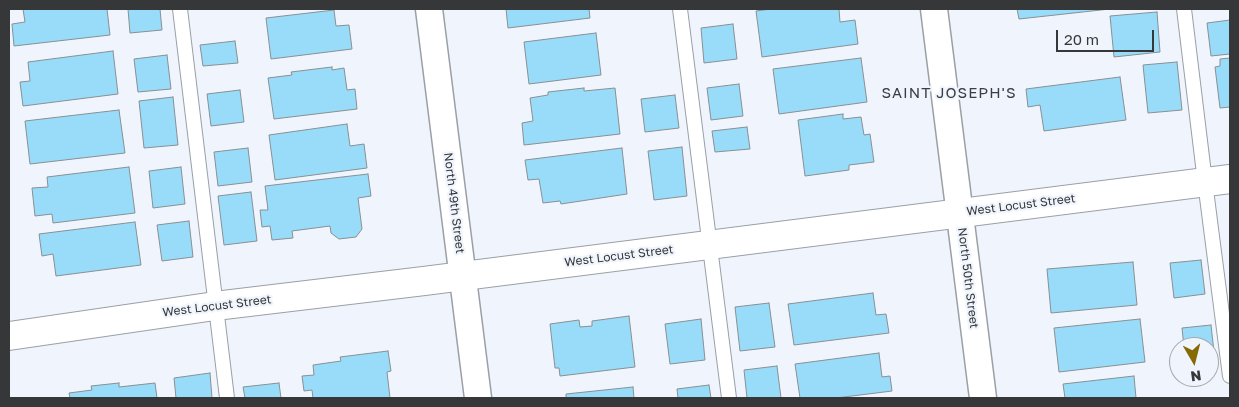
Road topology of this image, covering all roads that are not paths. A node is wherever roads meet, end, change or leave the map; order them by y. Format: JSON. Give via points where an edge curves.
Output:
{"nodes":[{"id":1,"x":180,"y":9,"type":"edge"},
{"id":2,"x":429,"y":9,"type":"edge"},
{"id":3,"x":680,"y":9,"type":"edge"},
{"id":4,"x":934,"y":9,"type":"edge"},
{"id":5,"x":1184,"y":9,"type":"edge"},
{"id":6,"x":1218,"y":181,"type":"edge"},
{"id":7,"x":960,"y":213,"type":"junction"},
{"id":8,"x":710,"y":245,"type":"junction"},
{"id":9,"x":463,"y":276,"type":"junction"},
{"id":10,"x":215,"y":306,"type":"junction"},
{"id":11,"x":9,"y":336,"type":"edge"},
{"id":12,"x":1230,"y":376,"type":"edge"},
{"id":13,"x":227,"y":398,"type":"edge"},
{"id":14,"x":478,"y":398,"type":"edge"},
{"id":15,"x":729,"y":398,"type":"edge"},
{"id":16,"x":983,"y":398,"type":"edge"}],
"edges":[{"from":1,"to":10,"type":"lane"},
{"from":2,"to":9,"type":"street","name":"North 49th Street"},
{"from":3,"to":8,"type":"lane"},
{"from":4,"to":7,"type":"street","name":"North 50th Street"},
{"from":5,"to":6,"type":"lane"},
{"from":6,"to":7,"type":"street","name":"West Locust Street"},
{"from":6,"to":12,"type":"lane"},
{"from":7,"to":8,"type":"street","name":"West Locust Street"},
{"from":7,"to":16,"type":"street","name":"North 50th Street"},
{"from":8,"to":9,"type":"street","name":"West Locust Street"},
{"from":8,"to":15,"type":"lane"},
{"from":9,"to":10,"type":"street","name":"West Locust Street"},
{"from":9,"to":14,"type":"street","name":"North 49th Street"},
{"from":10,"to":11,"type":"street","name":"West Locust Street"},
{"from":10,"to":13,"type":"lane"}]}
